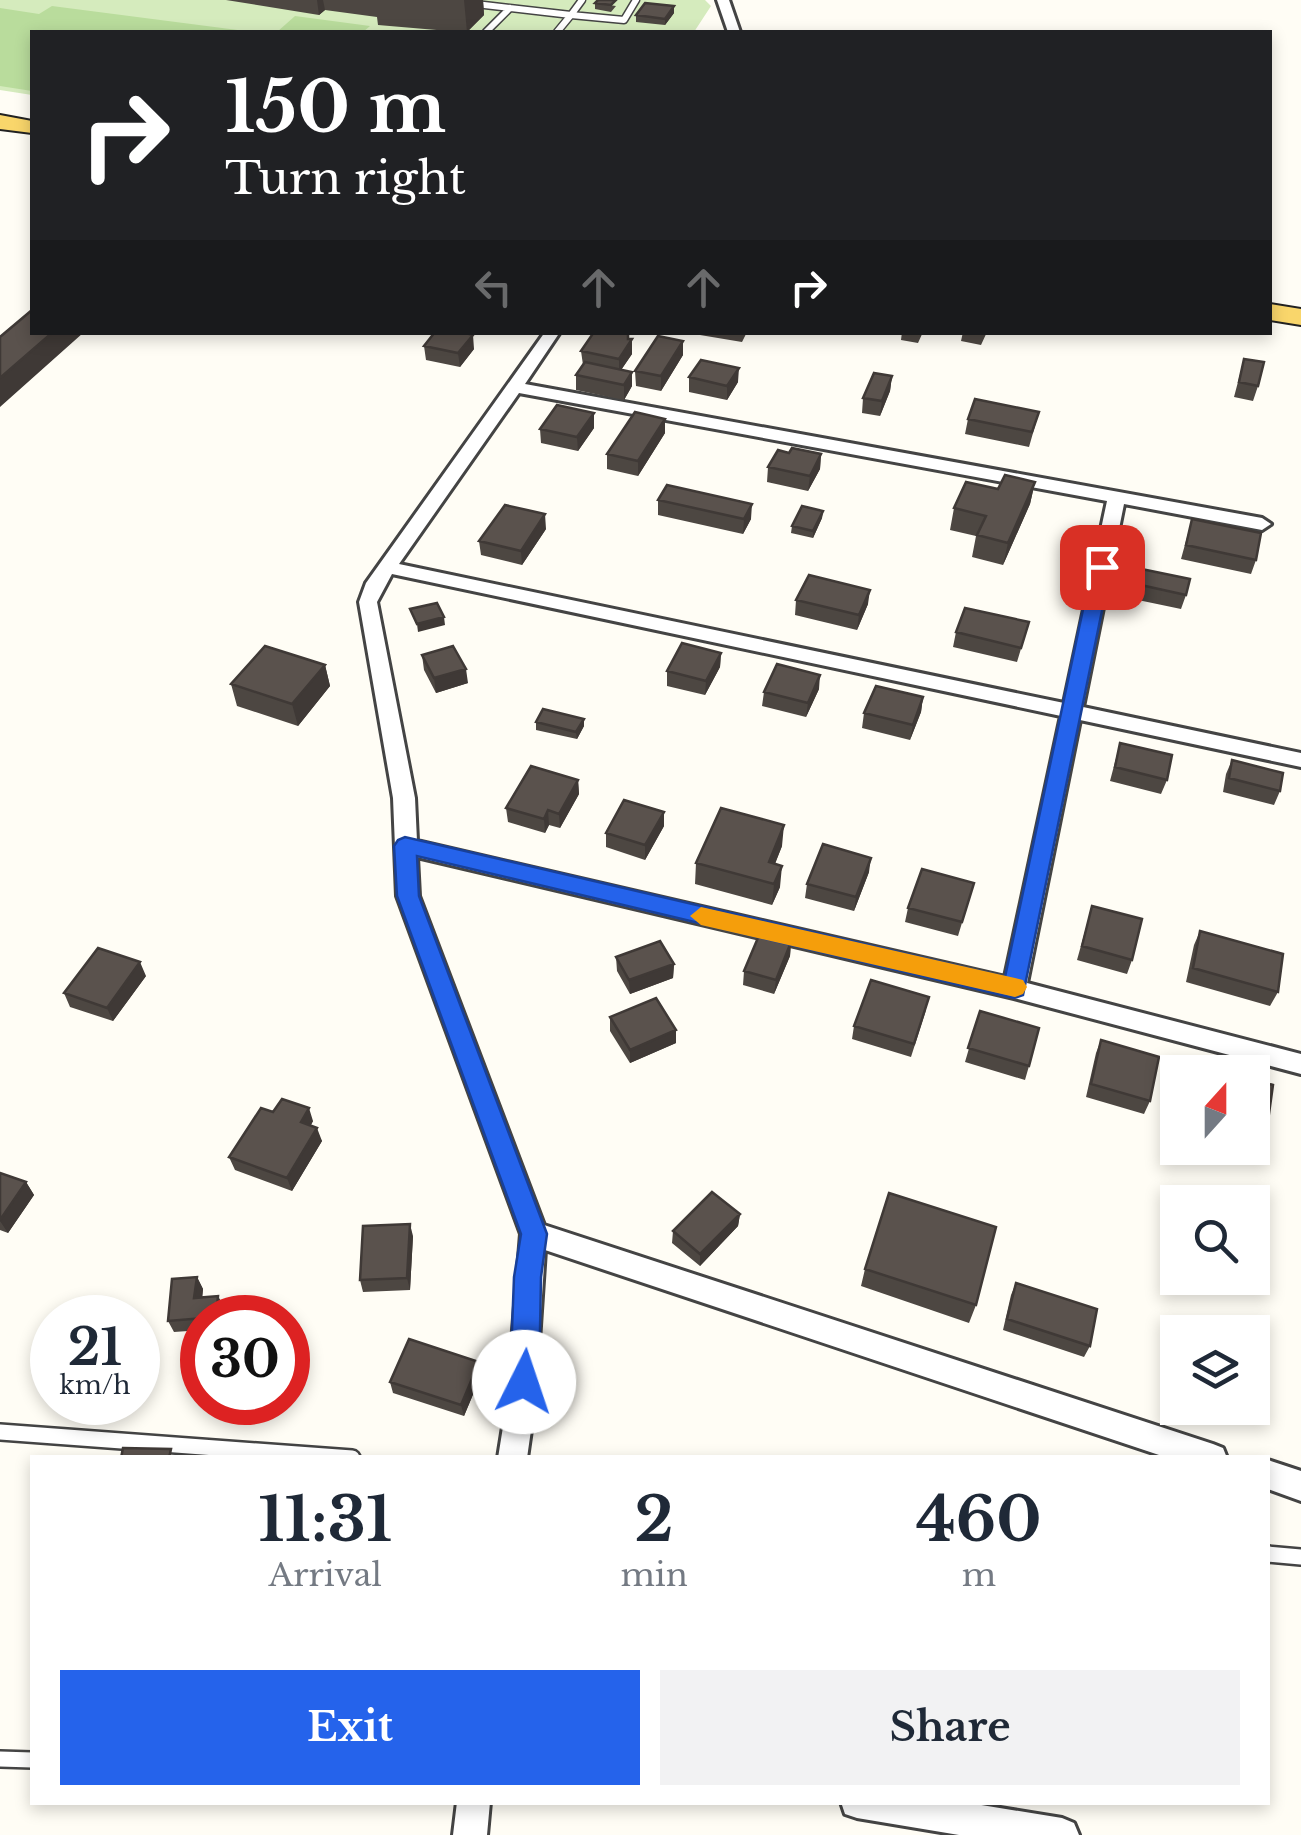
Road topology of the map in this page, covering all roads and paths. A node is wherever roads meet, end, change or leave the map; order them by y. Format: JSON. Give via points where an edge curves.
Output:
{"nodes":[{"id":1,"x":440,"y":0,"type":"edge"},
{"id":2,"x":582,"y":0,"type":"edge"},
{"id":3,"x":636,"y":0,"type":"edge"},
{"id":4,"x":723,"y":0,"type":"edge"},
{"id":5,"x":510,"y":8,"type":"junction"},
{"id":6,"x":571,"y":15,"type":"junction"},
{"id":7,"x":488,"y":30,"type":"edge"},
{"id":8,"x":559,"y":30,"type":"edge"},
{"id":9,"x":733,"y":30,"type":"edge"},
{"id":10,"x":0,"y":122,"type":"edge"},
{"id":11,"x":30,"y":127,"type":"edge"},
{"id":12,"x":1272,"y":312,"type":"edge"},
{"id":13,"x":1301,"y":317,"type":"edge"},
{"id":14,"x":551,"y":335,"type":"edge"},
{"id":15,"x":515,"y":387,"type":"junction"},
{"id":16,"x":1118,"y":495,"type":"junction"},
{"id":17,"x":1262,"y":524,"type":"dead end"},
{"id":18,"x":387,"y":568,"type":"junction"},
{"id":19,"x":1070,"y":711,"type":"junction"},
{"id":20,"x":1301,"y":760,"type":"edge"},
{"id":21,"x":405,"y":846,"type":"junction"},
{"id":22,"x":1014,"y":989,"type":"junction"},
{"id":23,"x":1301,"y":1064,"type":"edge"},
{"id":24,"x":534,"y":1234,"type":"junction"},
{"id":25,"x":0,"y":1432,"type":"edge"},
{"id":26,"x":311,"y":1455,"type":"edge"},
{"id":27,"x":513,"y":1455,"type":"edge"},
{"id":28,"x":1204,"y":1455,"type":"edge"},
{"id":29,"x":1270,"y":1476,"type":"edge"},
{"id":30,"x":1301,"y":1486,"type":"edge"},
{"id":31,"x":1270,"y":1554,"type":"edge"},
{"id":32,"x":1301,"y":1558,"type":"edge"},
{"id":33,"x":0,"y":1759,"type":"edge"},
{"id":34,"x":30,"y":1760,"type":"edge"},
{"id":35,"x":474,"y":1805,"type":"edge"},
{"id":36,"x":876,"y":1805,"type":"edge"},
{"id":37,"x":470,"y":1835,"type":"edge"},
{"id":38,"x":1062,"y":1835,"type":"edge"}],
"edges":[{"from":1,"to":5,"type":"lane"},
{"from":2,"to":6,"type":"lane"},
{"from":3,"to":6,"type":"lane","via":[[624,20]]},
{"from":4,"to":9,"type":"street"},
{"from":5,"to":6,"type":"lane"},
{"from":5,"to":7,"type":"lane"},
{"from":6,"to":8,"type":"lane"},
{"from":10,"to":11,"type":"main road"},
{"from":12,"to":13,"type":"main road"},
{"from":14,"to":15,"type":"street"},
{"from":15,"to":16,"type":"street"},
{"from":15,"to":18,"type":"street"},
{"from":16,"to":17,"type":"street"},
{"from":16,"to":19,"type":"street"},
{"from":18,"to":19,"type":"street"},
{"from":18,"to":21,"type":"street","via":[[368,602],[404,798]]},
{"from":19,"to":20,"type":"street"},
{"from":19,"to":22,"type":"street"},
{"from":21,"to":22,"type":"street"},
{"from":21,"to":24,"type":"street","via":[[408,896]]},
{"from":22,"to":23,"type":"street"},
{"from":24,"to":27,"type":"street"},
{"from":24,"to":28,"type":"street"},
{"from":25,"to":26,"type":"lane"},
{"from":29,"to":30,"type":"street"},
{"from":31,"to":32,"type":"lane"},
{"from":33,"to":34,"type":"lane"},
{"from":35,"to":37,"type":"street"},
{"from":36,"to":38,"type":"street"}]}
